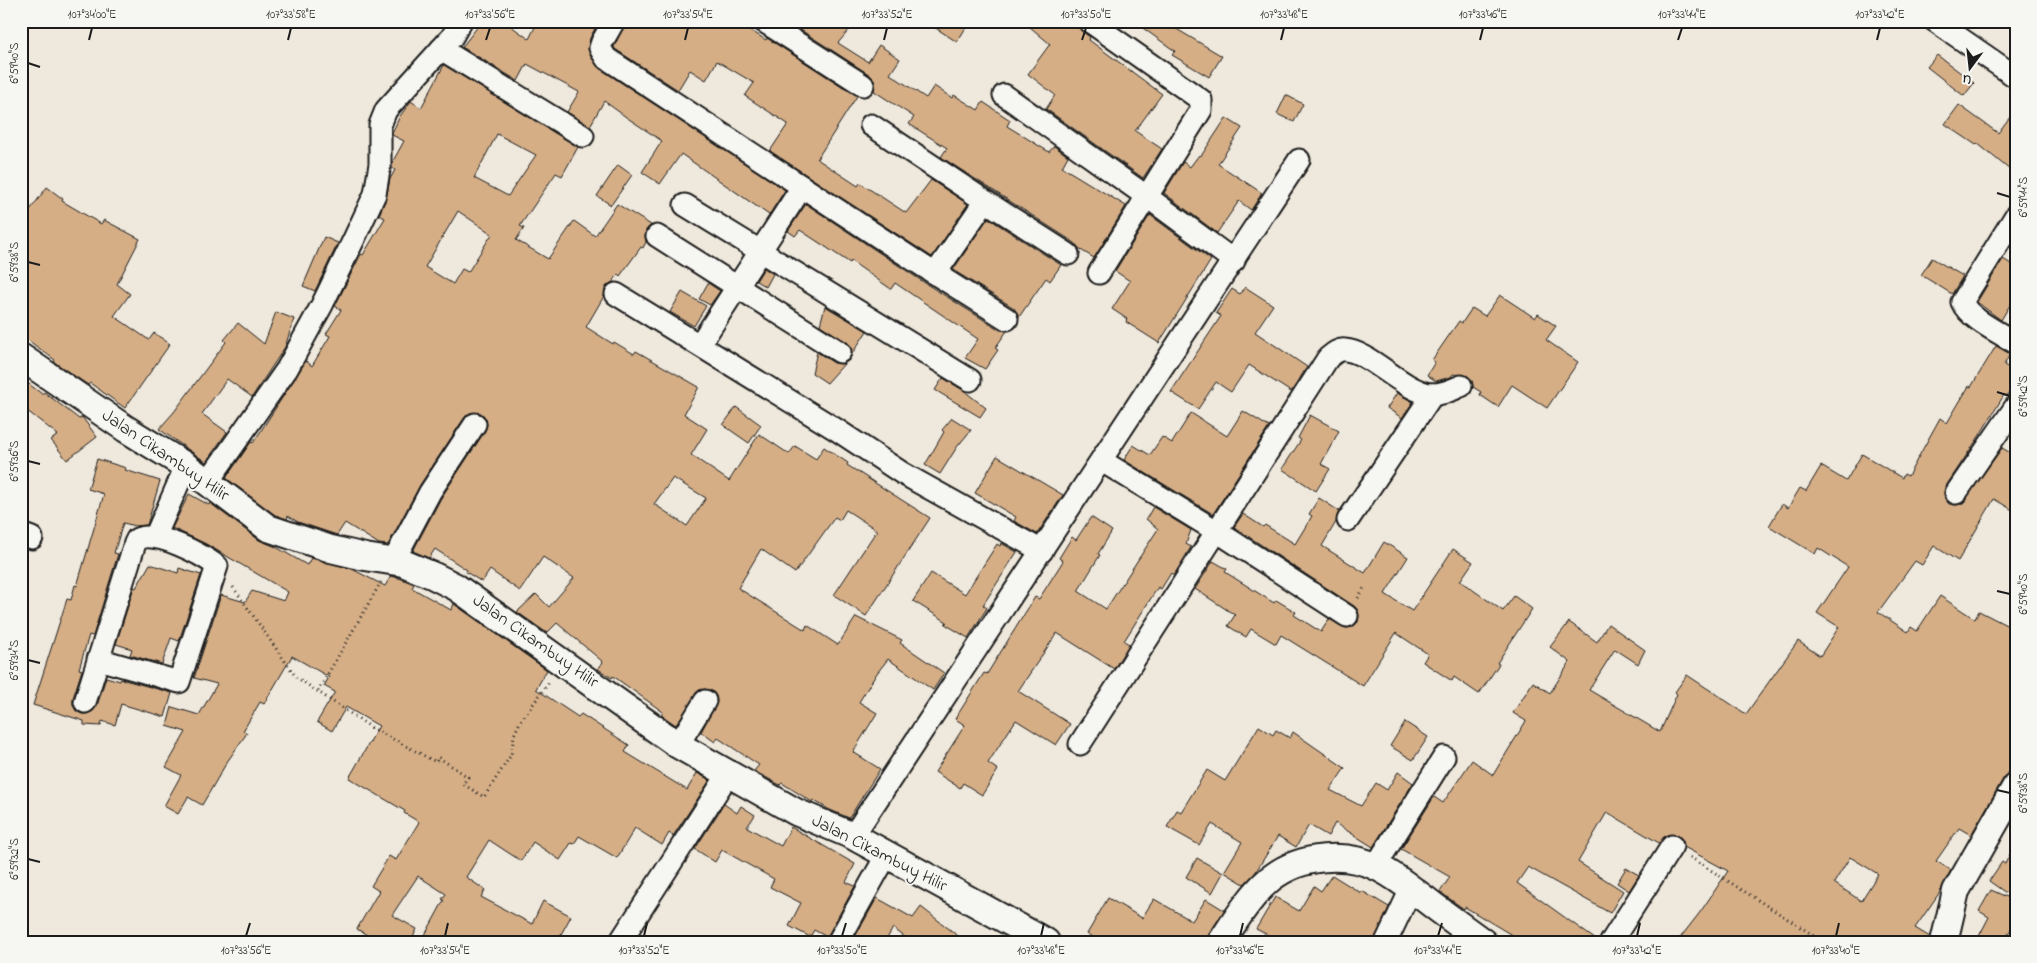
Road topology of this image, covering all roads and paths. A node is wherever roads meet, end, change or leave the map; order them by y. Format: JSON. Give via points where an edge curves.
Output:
{"nodes":[{"id":1,"x":461,"y":21,"type":"edge"},
{"id":2,"x":614,"y":21,"type":"edge"},
{"id":3,"x":764,"y":21,"type":"edge"},
{"id":4,"x":1089,"y":21,"type":"edge"},
{"id":5,"x":1935,"y":21,"type":"edge"},
{"id":6,"x":441,"y":49,"type":"junction"},
{"id":7,"x":2016,"y":77,"type":"edge"},
{"id":8,"x":863,"y":85,"type":"dead end"},
{"id":9,"x":1004,"y":95,"type":"dead end"},
{"id":10,"x":871,"y":125,"type":"dead end"},
{"id":11,"x":583,"y":136,"type":"dead end"},
{"id":12,"x":1299,"y":160,"type":"dead end"},
{"id":13,"x":802,"y":187,"type":"junction"},
{"id":14,"x":1146,"y":196,"type":"junction"},
{"id":15,"x":985,"y":201,"type":"junction"},
{"id":16,"x":685,"y":205,"type":"dead end"},
{"id":17,"x":2016,"y":215,"type":"edge"},
{"id":18,"x":657,"y":236,"type":"dead end"},
{"id":19,"x":760,"y":252,"type":"junction"},
{"id":20,"x":1068,"y":254,"type":"dead end"},
{"id":21,"x":1234,"y":261,"type":"junction"},
{"id":22,"x":1099,"y":272,"type":"dead end"},
{"id":23,"x":935,"y":274,"type":"junction"},
{"id":24,"x":736,"y":288,"type":"junction"},
{"id":25,"x":616,"y":294,"type":"dead end"},
{"id":26,"x":1007,"y":319,"type":"dead end"},
{"id":27,"x":2016,"y":343,"type":"edge"},
{"id":28,"x":700,"y":344,"type":"junction"},
{"id":29,"x":840,"y":352,"type":"dead end"},
{"id":30,"x":21,"y":357,"type":"edge"},
{"id":31,"x":970,"y":380,"type":"dead end"},
{"id":32,"x":1460,"y":386,"type":"dead end"},
{"id":33,"x":1433,"y":394,"type":"junction"},
{"id":34,"x":2016,"y":406,"type":"edge"},
{"id":35,"x":475,"y":424,"type":"dead end"},
{"id":36,"x":1102,"y":461,"type":"junction"},
{"id":37,"x":186,"y":466,"type":"junction"},
{"id":38,"x":207,"y":483,"type":"junction"},
{"id":39,"x":1956,"y":494,"type":"dead end"},
{"id":40,"x":1348,"y":520,"type":"dead end"},
{"id":41,"x":1218,"y":532,"type":"junction"},
{"id":42,"x":155,"y":537,"type":"junction"},
{"id":43,"x":1042,"y":551,"type":"junction"},
{"id":44,"x":393,"y":562,"type":"junction"},
{"id":45,"x":222,"y":573,"type":"junction"},
{"id":46,"x":1347,"y":616,"type":"dead end"},
{"id":47,"x":98,"y":659,"type":"junction"},
{"id":48,"x":564,"y":662,"type":"junction"},
{"id":49,"x":318,"y":691,"type":"junction"},
{"id":50,"x":705,"y":701,"type":"dead end"},
{"id":51,"x":86,"y":702,"type":"dead end"},
{"id":52,"x":1080,"y":744,"type":"dead end"},
{"id":53,"x":678,"y":745,"type":"junction"},
{"id":54,"x":1444,"y":757,"type":"dead end"},
{"id":55,"x":728,"y":773,"type":"junction"},
{"id":56,"x":2016,"y":786,"type":"edge"},
{"id":57,"x":854,"y":836,"type":"junction"},
{"id":58,"x":1672,"y":846,"type":"joint"},
{"id":59,"x":886,"y":856,"type":"junction"},
{"id":60,"x":1375,"y":867,"type":"junction"},
{"id":61,"x":1411,"y":889,"type":"junction"},
{"id":62,"x":620,"y":942,"type":"edge"},
{"id":63,"x":838,"y":942,"type":"edge"},
{"id":64,"x":1046,"y":942,"type":"edge"},
{"id":65,"x":1221,"y":942,"type":"edge"},
{"id":66,"x":1386,"y":942,"type":"edge"},
{"id":67,"x":1484,"y":942,"type":"edge"},
{"id":68,"x":1611,"y":942,"type":"edge"},
{"id":69,"x":1824,"y":942,"type":"edge"},
{"id":70,"x":1944,"y":942,"type":"edge"}],
"edges":[{"from":1,"to":6,"type":"street"},
{"from":2,"to":13,"type":"street","via":[[600,48],[606,58]]},
{"from":3,"to":8,"type":"street"},
{"from":4,"to":14,"type":"street","via":[[1201,100],[1201,110]]},
{"from":5,"to":7,"type":"street"},
{"from":6,"to":11,"type":"street"},
{"from":6,"to":38,"type":"street","via":[[386,110],[380,125],[380,164],[375,194],[354,239],[277,386]]},
{"from":9,"to":14,"type":"street"},
{"from":10,"to":15,"type":"street"},
{"from":12,"to":21,"type":"street"},
{"from":13,"to":19,"type":"street"},
{"from":13,"to":23,"type":"street"},
{"from":14,"to":21,"type":"street"},
{"from":14,"to":22,"type":"street"},
{"from":15,"to":20,"type":"street"},
{"from":15,"to":23,"type":"street"},
{"from":16,"to":19,"type":"street"},
{"from":17,"to":27,"type":"street","via":[[1962,302],[1972,315]]},
{"from":18,"to":24,"type":"street"},
{"from":19,"to":24,"type":"street"},
{"from":19,"to":31,"type":"street"},
{"from":21,"to":36,"type":"street"},
{"from":23,"to":26,"type":"street"},
{"from":24,"to":28,"type":"street"},
{"from":24,"to":29,"type":"street"},
{"from":25,"to":28,"type":"street","via":[[695,344]]},
{"from":28,"to":43,"type":"street","via":[[902,473]]},
{"from":30,"to":37,"type":"street","name":"Jalan Cikambuy Hilir"},
{"from":32,"to":33,"type":"street"},
{"from":33,"to":40,"type":"street"},
{"from":33,"to":41,"type":"street","via":[[1395,377],[1355,352],[1335,352],[1328,358]]},
{"from":34,"to":39,"type":"street"},
{"from":35,"to":44,"type":"street","via":[[430,492]]},
{"from":36,"to":41,"type":"street"},
{"from":36,"to":43,"type":"street"},
{"from":37,"to":38,"type":"street","name":"Jalan Cikambuy Hilir"},
{"from":37,"to":42,"type":"street"},
{"from":38,"to":44,"type":"street","name":"Jalan Cikambuy Hilir","via":[[268,528],[332,549]]},
{"from":41,"to":46,"type":"street"},
{"from":41,"to":52,"type":"street"},
{"from":42,"to":45,"type":"street","via":[[201,554]]},
{"from":42,"to":47,"type":"street","via":[[142,537],[135,543]]},
{"from":43,"to":57,"type":"street"},
{"from":44,"to":48,"type":"street","name":"Jalan Cikambuy Hilir","via":[[422,570],[456,587]]},
{"from":44,"to":49,"type":"path"},
{"from":45,"to":47,"type":"street","via":[[179,682]]},
{"from":45,"to":49,"type":"path","via":[[296,677]]},
{"from":47,"to":51,"type":"street"},
{"from":48,"to":49,"type":"path","via":[[520,722],[511,755],[484,797],[463,784],[468,777],[438,757],[436,762],[372,728]]},
{"from":48,"to":53,"type":"street","name":"Jalan Cikambuy Hilir"},
{"from":50,"to":53,"type":"street"},
{"from":53,"to":55,"type":"street","name":"Jalan Cikambuy Hilir"},
{"from":54,"to":60,"type":"street"},
{"from":55,"to":57,"type":"street","name":"Jalan Cikambuy Hilir","via":[[796,812]]},
{"from":55,"to":62,"type":"street"},
{"from":56,"to":70,"type":"street","via":[[1956,891]]},
{"from":57,"to":59,"type":"street","name":"Jalan Cikambuy Hilir"},
{"from":58,"to":68,"type":"street"},
{"from":58,"to":69,"type":"path"},
{"from":59,"to":63,"type":"street"},
{"from":59,"to":64,"type":"street","name":"Jalan Cikambuy Hilir"},
{"from":60,"to":61,"type":"street"},
{"from":60,"to":65,"type":"street","via":[[1341,858],[1293,865],[1269,880]]},
{"from":61,"to":66,"type":"street"},
{"from":61,"to":67,"type":"street"}]}
